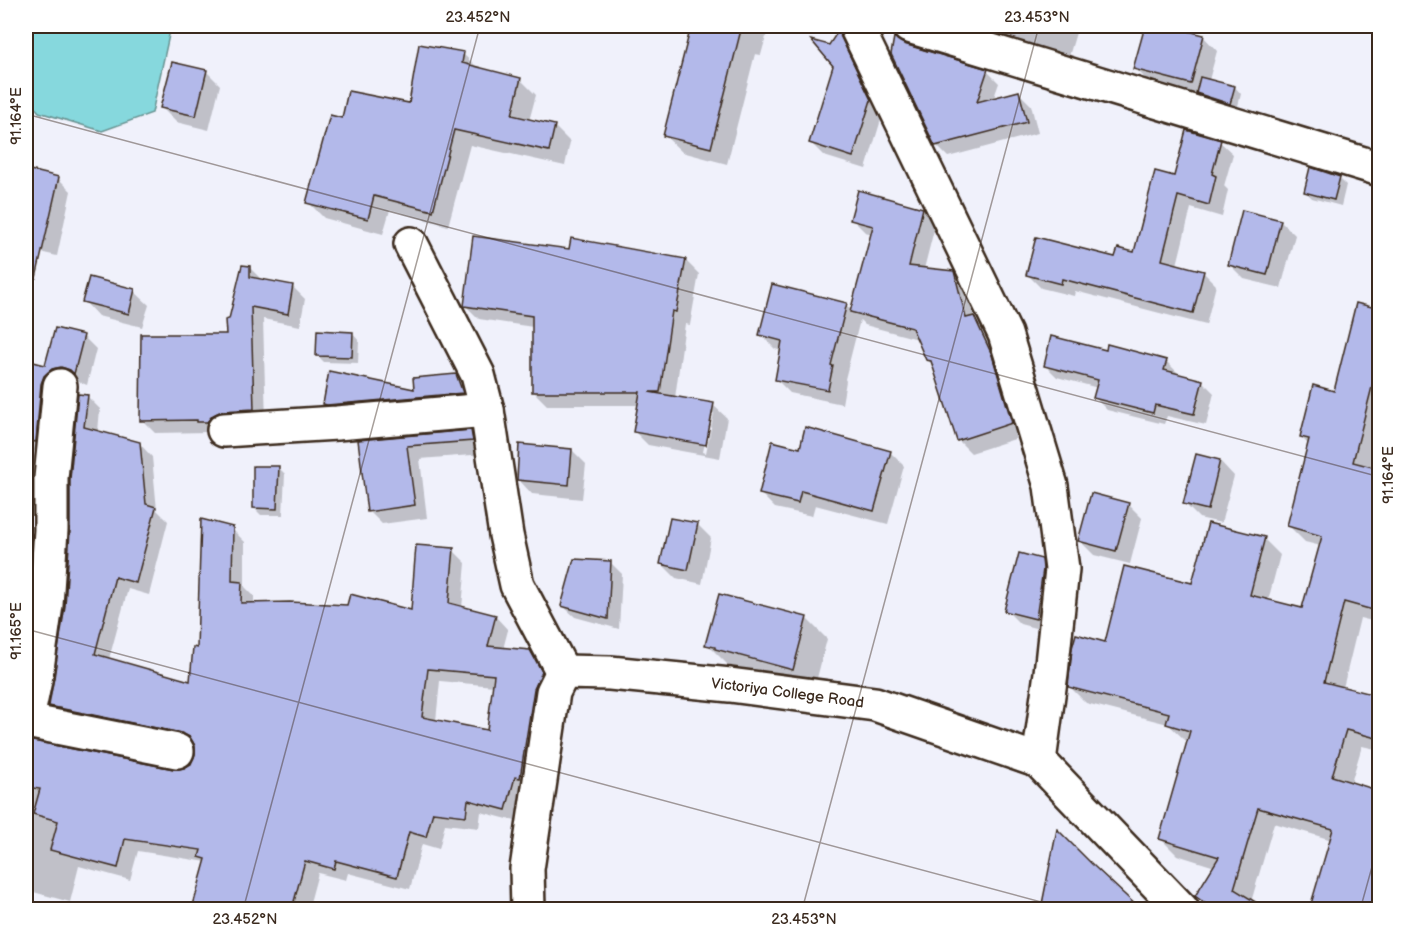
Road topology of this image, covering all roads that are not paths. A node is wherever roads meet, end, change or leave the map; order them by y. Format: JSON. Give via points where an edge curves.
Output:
{"nodes":[{"id":1,"x":856,"y":26,"type":"edge"},
{"id":2,"x":909,"y":26,"type":"edge"},
{"id":3,"x":1380,"y":169,"type":"edge"},
{"id":4,"x":411,"y":244,"type":"dead end"},
{"id":5,"x":60,"y":386,"type":"dead end"},
{"id":6,"x":487,"y":410,"type":"junction"},
{"id":7,"x":224,"y":430,"type":"dead end"},
{"id":8,"x":563,"y":672,"type":"junction"},
{"id":9,"x":26,"y":723,"type":"edge"},
{"id":10,"x":177,"y":751,"type":"dead end"},
{"id":11,"x":1039,"y":761,"type":"junction"},
{"id":12,"x":528,"y":909,"type":"edge"},
{"id":13,"x":1182,"y":909,"type":"edge"}],
"edges":[{"from":1,"to":11,"type":"street","via":[[1005,334],[1052,486],[1062,568]]},
{"from":2,"to":3,"type":"street"},
{"from":4,"to":6,"type":"street","via":[[478,375]]},
{"from":5,"to":9,"type":"street","via":[[51,478],[46,605]]},
{"from":6,"to":7,"type":"street"},
{"from":6,"to":8,"type":"street","via":[[517,585]]},
{"from":8,"to":11,"type":"street","name":"Victoriya College Road","via":[[609,672],[875,704]]},
{"from":8,"to":12,"type":"street","via":[[553,692],[527,869]]},
{"from":9,"to":10,"type":"street"},
{"from":11,"to":13,"type":"street","name":"Victoriya College Road"}]}
